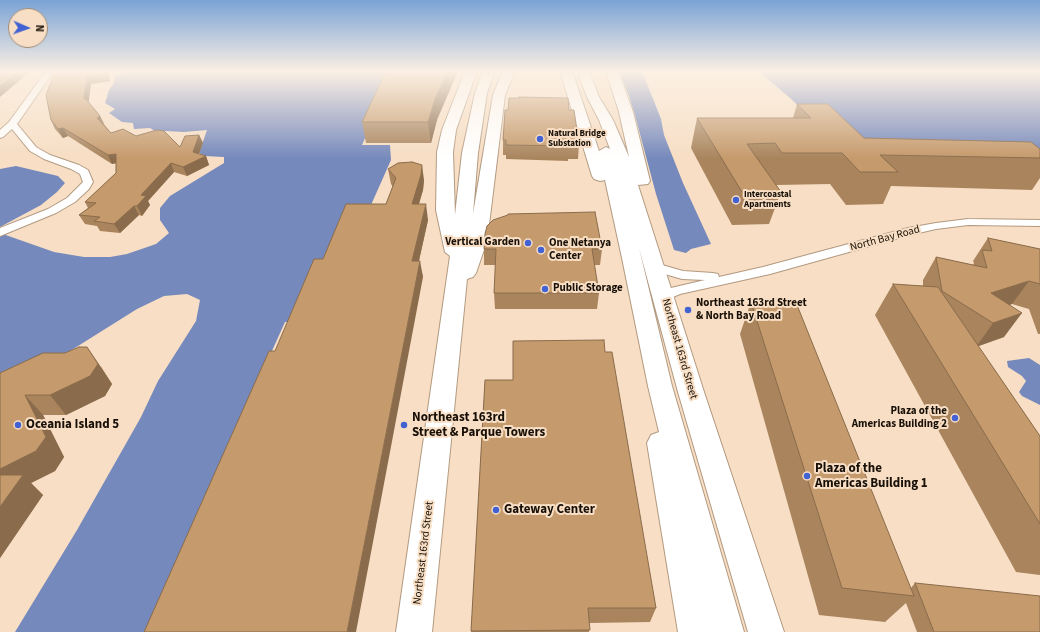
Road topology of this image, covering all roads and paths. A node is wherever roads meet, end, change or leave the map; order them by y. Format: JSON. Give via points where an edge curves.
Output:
{"nodes":[{"id":1,"x":29,"y":100,"type":"edge"},
{"id":2,"x":460,"y":100,"type":"edge"},
{"id":3,"x":480,"y":100,"type":"edge"},
{"id":4,"x":498,"y":100,"type":"edge"},
{"id":5,"x":575,"y":100,"type":"edge"},
{"id":6,"x":594,"y":100,"type":"edge"},
{"id":7,"x":596,"y":100,"type":"edge"},
{"id":8,"x":622,"y":100,"type":"edge"},
{"id":9,"x":12,"y":124,"type":"junction"},
{"id":10,"x":0,"y":135,"type":"edge"},
{"id":11,"x":1040,"y":223,"type":"edge"},
{"id":12,"x":3,"y":231,"type":"edge"},
{"id":13,"x":627,"y":239,"type":"junction"},
{"id":14,"x":458,"y":265,"type":"junction"},
{"id":15,"x":655,"y":267,"type":"junction"},
{"id":16,"x":733,"y":278,"type":"junction"},
{"id":17,"x":664,"y":297,"type":"junction"},
{"id":18,"x":453,"y":310,"type":"junction"},
{"id":19,"x":660,"y":386,"type":"junction"},
{"id":20,"x":414,"y":632,"type":"edge"},
{"id":21,"x":696,"y":632,"type":"edge"},
{"id":22,"x":726,"y":632,"type":"edge"},
{"id":23,"x":766,"y":632,"type":"edge"}],
"edges":[{"from":1,"to":9,"type":"street"},
{"from":2,"to":14,"type":"main road","via":[[449,130],[445,161],[444,210]]},
{"from":3,"to":14,"type":"main road","name":"Northeast 163rd Street","via":[[470,153]]},
{"from":4,"to":18,"type":"main road","via":[[478,241]]},
{"from":5,"to":13,"type":"main road","via":[[610,210]]},
{"from":6,"to":13,"type":"main road","via":[[596,119]]},
{"from":7,"to":15,"type":"main road","name":"Northeast 163rd Street","via":[[624,164]]},
{"from":8,"to":15,"type":"main road","via":[[644,188]]},
{"from":9,"to":10,"type":"street"},
{"from":9,"to":12,"type":"street","via":[[33,149],[84,172],[88,182],[79,193],[63,205]]},
{"from":11,"to":16,"type":"street","name":"North Bay Road","via":[[968,222],[936,226]]},
{"from":13,"to":19,"type":"main road"},
{"from":14,"to":18,"type":"main road","name":"Northeast 163rd Street"},
{"from":15,"to":16,"type":"street","name":"North Bay Road","via":[[682,275]]},
{"from":15,"to":17,"type":"main road","name":"Northeast 163rd Street"},
{"from":16,"to":17,"type":"street","name":"North Bay Road","via":[[676,291]]},
{"from":17,"to":23,"type":"main road","name":"Northeast 163rd Street"},
{"from":18,"to":20,"type":"main road","name":"Northeast 163rd Street"},
{"from":19,"to":21,"type":"main road","via":[[656,413]]},
{"from":19,"to":22,"type":"main road"}]}
